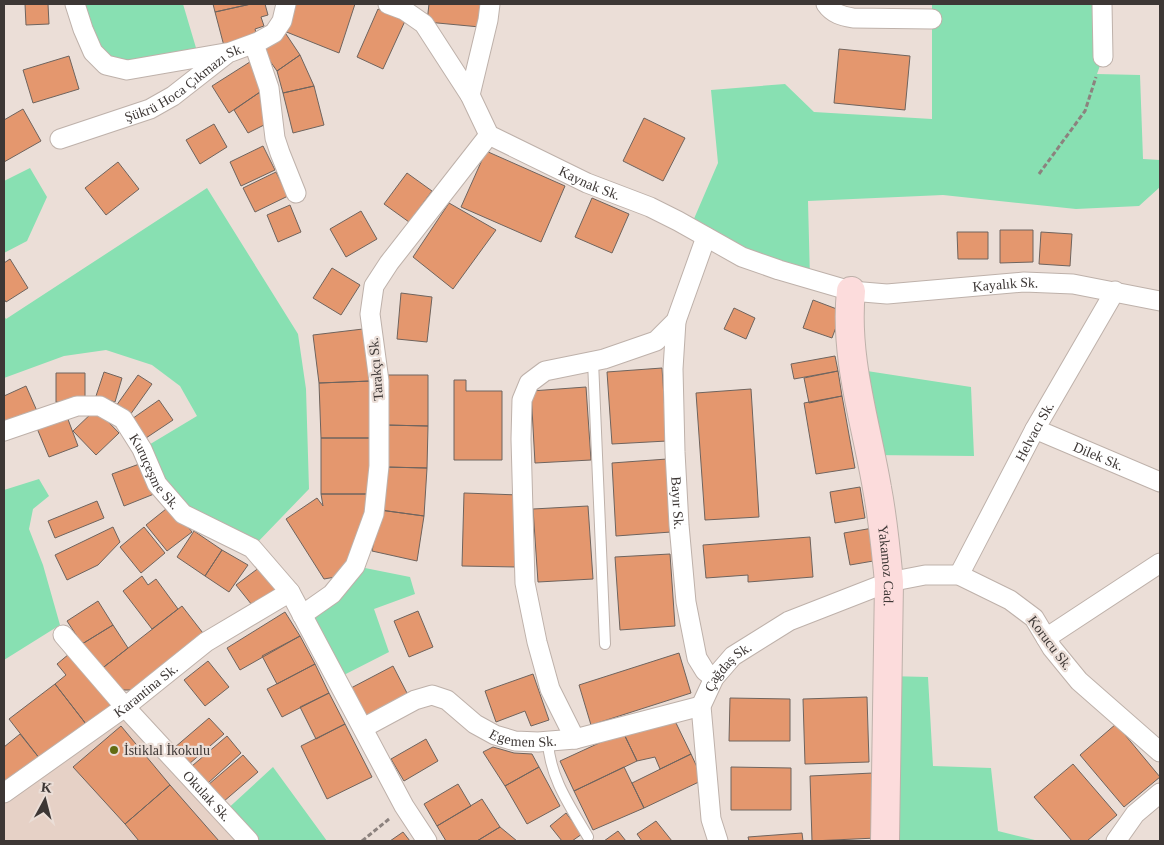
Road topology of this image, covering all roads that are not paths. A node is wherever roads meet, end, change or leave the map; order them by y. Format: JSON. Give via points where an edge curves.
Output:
{"nodes":[{"id":1,"x":75,"y":4,"type":"edge"},
{"id":2,"x":286,"y":4,"type":"edge"},
{"id":3,"x":388,"y":4,"type":"edge"},
{"id":4,"x":490,"y":4,"type":"edge"},
{"id":5,"x":826,"y":4,"type":"edge"},
{"id":6,"x":1102,"y":4,"type":"edge"},
{"id":7,"x":932,"y":19,"type":"dead end"},
{"id":8,"x":254,"y":44,"type":"junction"},
{"id":9,"x":228,"y":52,"type":"junction"},
{"id":10,"x":1102,"y":57,"type":"road end"},
{"id":11,"x":470,"y":95,"type":"junction"},
{"id":12,"x":488,"y":136,"type":"junction"},
{"id":13,"x":60,"y":139,"type":"dead end"},
{"id":14,"x":296,"y":193,"type":"dead end"},
{"id":15,"x":706,"y":237,"type":"junction"},
{"id":16,"x":851,"y":291,"type":"junction"},
{"id":17,"x":1115,"y":291,"type":"junction"},
{"id":18,"x":1160,"y":302,"type":"edge"},
{"id":19,"x":676,"y":320,"type":"junction"},
{"id":20,"x":593,"y":361,"type":"junction"},
{"id":21,"x":1035,"y":429,"type":"junction"},
{"id":22,"x":4,"y":431,"type":"edge"},
{"id":23,"x":1160,"y":482,"type":"edge"},
{"id":24,"x":1160,"y":562,"type":"edge"},
{"id":25,"x":959,"y":575,"type":"junction"},
{"id":26,"x":889,"y":582,"type":"junction"},
{"id":27,"x":290,"y":592,"type":"junction"},
{"id":28,"x":302,"y":614,"type":"junction"},
{"id":29,"x":64,"y":635,"type":"dead end"},
{"id":30,"x":1046,"y":638,"type":"junction"},
{"id":31,"x":605,"y":644,"type":"dead end"},
{"id":32,"x":714,"y":678,"type":"junction"},
{"id":33,"x":701,"y":706,"type":"junction"},
{"id":34,"x":125,"y":707,"type":"junction"},
{"id":35,"x":363,"y":728,"type":"junction"},
{"id":36,"x":575,"y":739,"type":"junction"},
{"id":37,"x":548,"y":742,"type":"junction"},
{"id":38,"x":1160,"y":752,"type":"edge"},
{"id":39,"x":4,"y":793,"type":"edge"},
{"id":40,"x":1160,"y":793,"type":"edge"},
{"id":41,"x":588,"y":837,"type":"dead end"},
{"id":42,"x":249,"y":841,"type":"edge"},
{"id":43,"x":427,"y":841,"type":"edge"},
{"id":44,"x":718,"y":841,"type":"edge"},
{"id":45,"x":885,"y":841,"type":"edge"},
{"id":46,"x":1116,"y":841,"type":"edge"}],
"edges":[{"from":1,"to":9,"type":"street","via":[[93,52],[106,65],[128,70]]},
{"from":2,"to":8,"type":"street","name":"Şükrü Hoca Çıkmazı Sk.","via":[[282,21],[274,33]]},
{"from":3,"to":11,"type":"street","via":[[404,10],[424,24]]},
{"from":4,"to":11,"type":"street"},
{"from":5,"to":7,"type":"street","via":[[830,10],[853,18]]},
{"from":6,"to":10,"type":"street"},
{"from":8,"to":9,"type":"street","name":"Şükrü Hoca Çıkmazı Sk."},
{"from":8,"to":14,"type":"street","via":[[268,88],[275,138]]},
{"from":9,"to":13,"type":"street","name":"Şükrü Hoca Çıkmazı Sk.","via":[[172,96],[150,108]]},
{"from":11,"to":12,"type":"street"},
{"from":12,"to":15,"type":"street","name":"Kaynak Sk.","via":[[587,183],[664,214]]},
{"from":12,"to":28,"type":"street","name":"Tarakçı Sk.","via":[[374,286],[370,314],[379,381],[378,491],[374,514],[355,566],[332,594]]},
{"from":15,"to":16,"type":"street","name":"Kaynak Sk.","via":[[742,257]]},
{"from":15,"to":19,"type":"street"},
{"from":16,"to":17,"type":"street","name":"Kayalık Sk.","via":[[887,294],[1024,282],[1073,284]]},
{"from":16,"to":26,"type":"street","name":"Yakamoz Cad.","via":[[848,317],[851,346],[877,488]]},
{"from":17,"to":18,"type":"street","name":"Kayalık Sk."},
{"from":17,"to":21,"type":"street","name":"Helvacı Sk."},
{"from":19,"to":20,"type":"street","via":[[656,341]]},
{"from":19,"to":32,"type":"street","name":"Bayır Sk.","via":[[673,369],[675,452],[686,602],[697,658]]},
{"from":20,"to":31,"type":"lane"},
{"from":20,"to":36,"type":"street","via":[[545,371],[529,383],[522,400],[525,583],[550,689]]},
{"from":21,"to":23,"type":"street","name":"Dilek Sk."},
{"from":21,"to":25,"type":"street","name":"Helvacı Sk."},
{"from":22,"to":27,"type":"street","name":"Kuruçeşme Sk.","via":[[76,406],[100,406],[123,420],[142,449],[157,484],[183,514],[252,548]]},
{"from":24,"to":30,"type":"street"},
{"from":25,"to":26,"type":"street","name":"Korucu Sk.","via":[[925,575]]},
{"from":25,"to":30,"type":"street","name":"Korucu Sk.","via":[[1010,600],[1034,618]]},
{"from":26,"to":32,"type":"street","name":"Çağdaş Sk.","via":[[789,621],[733,656]]},
{"from":26,"to":45,"type":"street","name":"Yakamoz Cad."},
{"from":27,"to":28,"type":"street","name":"Kuruçeşme Sk."},
{"from":27,"to":34,"type":"street","name":"Karantina Sk.","via":[[206,642]]},
{"from":28,"to":35,"type":"street","name":"Kuruçeşme Sk."},
{"from":29,"to":34,"type":"street","name":"Okulak Sk."},
{"from":30,"to":38,"type":"street","name":"Korucu Sk.","via":[[1079,681]]},
{"from":32,"to":33,"type":"street","name":"Çağdaş Sk."},
{"from":33,"to":36,"type":"street","name":"Egemen Sk."},
{"from":33,"to":44,"type":"street","name":"Çağdaş Sk.","via":[[711,819]]},
{"from":34,"to":39,"type":"street","name":"Karantina Sk."},
{"from":34,"to":42,"type":"street","name":"Okulak Sk."},
{"from":35,"to":37,"type":"street","name":"Egemen Sk.","via":[[415,700],[432,695],[448,700],[474,724],[494,735],[515,741]]},
{"from":35,"to":43,"type":"street","name":"Kuruçeşme Sk.","via":[[404,806]]},
{"from":36,"to":37,"type":"street","name":"Egemen Sk."},
{"from":37,"to":41,"type":"lane","via":[[555,776]]},
{"from":40,"to":46,"type":"street","via":[[1135,814]]}]}
